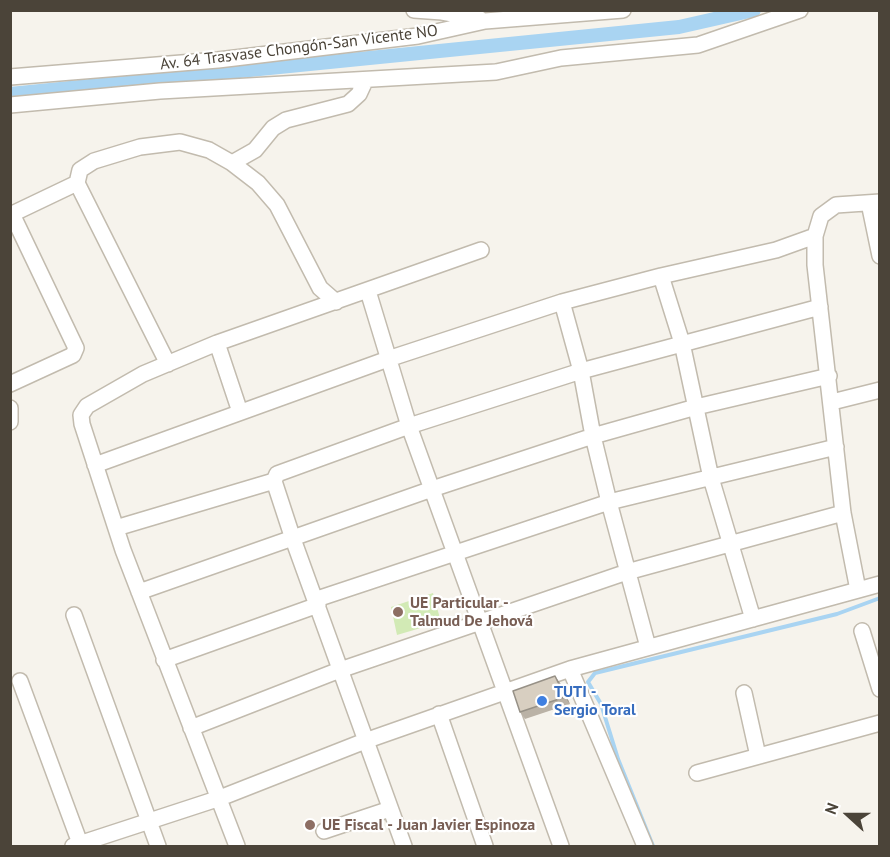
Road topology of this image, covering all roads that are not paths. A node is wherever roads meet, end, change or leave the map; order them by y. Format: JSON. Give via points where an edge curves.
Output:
{"nodes":[{"id":1,"x":414,"y":10,"type":"edge"},
{"id":2,"x":623,"y":10,"type":"edge"},
{"id":3,"x":800,"y":10,"type":"edge"},
{"id":4,"x":486,"y":21,"type":"junction"},
{"id":5,"x":10,"y":77,"type":"edge"},
{"id":6,"x":365,"y":81,"type":"junction"},
{"id":7,"x":10,"y":105,"type":"edge"},
{"id":8,"x":232,"y":164,"type":"junction"},
{"id":9,"x":76,"y":183,"type":"junction"},
{"id":10,"x":874,"y":203,"type":"edge"},
{"id":11,"x":11,"y":214,"type":"edge"},
{"id":12,"x":814,"y":236,"type":"junction"},
{"id":13,"x":482,"y":250,"type":"dead end"},
{"id":14,"x":879,"y":256,"type":"edge"},
{"id":15,"x":661,"y":276,"type":"junction"},
{"id":16,"x":368,"y":291,"type":"junction"},
{"id":17,"x":336,"y":302,"type":"junction"},
{"id":18,"x":562,"y":302,"type":"junction"},
{"id":19,"x":820,"y":307,"type":"junction"},
{"id":20,"x":217,"y":343,"type":"junction"},
{"id":21,"x":682,"y":343,"type":"junction"},
{"id":22,"x":388,"y":359,"type":"junction"},
{"id":23,"x":168,"y":364,"type":"junction"},
{"id":24,"x":581,"y":371,"type":"junction"},
{"id":25,"x":829,"y":376,"type":"junction"},
{"id":26,"x":10,"y":384,"type":"edge"},
{"id":27,"x":879,"y":390,"type":"edge"},
{"id":28,"x":832,"y":402,"type":"junction"},
{"id":29,"x":696,"y":407,"type":"junction"},
{"id":30,"x":10,"y":408,"type":"edge"},
{"id":31,"x":240,"y":412,"type":"junction"},
{"id":32,"x":10,"y":422,"type":"edge"},
{"id":33,"x":409,"y":426,"type":"junction"},
{"id":34,"x":593,"y":436,"type":"junction"},
{"id":35,"x":836,"y":447,"type":"junction"},
{"id":36,"x":94,"y":465,"type":"junction"},
{"id":37,"x":711,"y":477,"type":"junction"},
{"id":38,"x":274,"y":481,"type":"junction"},
{"id":39,"x":432,"y":489,"type":"junction"},
{"id":40,"x":609,"y":501,"type":"junction"},
{"id":41,"x":843,"y":513,"type":"junction"},
{"id":42,"x":116,"y":528,"type":"junction"},
{"id":43,"x":293,"y":539,"type":"junction"},
{"id":44,"x":730,"y":543,"type":"junction"},
{"id":45,"x":455,"y":554,"type":"junction"},
{"id":46,"x":627,"y":572,"type":"junction"},
{"id":47,"x":879,"y":584,"type":"edge"},
{"id":48,"x":858,"y":590,"type":"junction"},
{"id":49,"x":139,"y":592,"type":"junction"},
{"id":50,"x":317,"y":602,"type":"junction"},
{"id":51,"x":74,"y":615,"type":"dead end"},
{"id":52,"x":753,"y":619,"type":"junction"},
{"id":53,"x":481,"y":623,"type":"junction"},
{"id":54,"x":862,"y":631,"type":"dead end"},
{"id":55,"x":648,"y":647,"type":"junction"},
{"id":56,"x":164,"y":660,"type":"junction"},
{"id":57,"x":570,"y":669,"type":"junction"},
{"id":58,"x":340,"y":670,"type":"junction"},
{"id":59,"x":20,"y":681,"type":"dead end"},
{"id":60,"x":879,"y":689,"type":"edge"},
{"id":61,"x":503,"y":692,"type":"junction"},
{"id":62,"x":744,"y":693,"type":"dead end"},
{"id":63,"x":440,"y":714,"type":"junction"},
{"id":64,"x":879,"y":723,"type":"edge"},
{"id":65,"x":191,"y":728,"type":"junction"},
{"id":66,"x":365,"y":741,"type":"junction"},
{"id":67,"x":759,"y":756,"type":"junction"},
{"id":68,"x":698,"y":773,"type":"dead end"},
{"id":69,"x":220,"y":798,"type":"junction"},
{"id":70,"x":390,"y":809,"type":"junction"},
{"id":71,"x":149,"y":822,"type":"junction"},
{"id":72,"x":324,"y":831,"type":"dead end"},
{"id":73,"x":78,"y":846,"type":"edge"},
{"id":74,"x":158,"y":846,"type":"edge"},
{"id":75,"x":237,"y":846,"type":"edge"},
{"id":76,"x":404,"y":846,"type":"edge"},
{"id":77,"x":485,"y":846,"type":"edge"},
{"id":78,"x":561,"y":846,"type":"edge"},
{"id":79,"x":645,"y":846,"type":"edge"}],
"edges":[{"from":1,"to":4,"type":"street"},
{"from":2,"to":4,"type":"street","name":"Av. 64 Trasvase Chongón-San Vicente NO"},
{"from":3,"to":6,"type":"street","via":[[682,48],[561,58],[496,72]]},
{"from":4,"to":5,"type":"street","name":"Av. 64 Trasvase Chongón-San Vicente NO","via":[[418,36],[218,60]]},
{"from":6,"to":7,"type":"street","via":[[160,91]]},
{"from":6,"to":8,"type":"street","via":[[348,104],[286,120],[273,128],[255,150]]},
{"from":8,"to":9,"type":"street","via":[[194,144],[159,143],[84,165]]},
{"from":8,"to":17,"type":"street","via":[[258,183],[277,206],[320,288]]},
{"from":9,"to":11,"type":"street"},
{"from":9,"to":23,"type":"street"},
{"from":10,"to":12,"type":"street","via":[[836,205],[821,216]]},
{"from":10,"to":14,"type":"street"},
{"from":11,"to":26,"type":"street","via":[[76,348],[73,355]]},
{"from":12,"to":15,"type":"street","via":[[776,250]]},
{"from":12,"to":19,"type":"street"},
{"from":13,"to":16,"type":"street"},
{"from":15,"to":18,"type":"street"},
{"from":15,"to":21,"type":"street"},
{"from":16,"to":17,"type":"street"},
{"from":16,"to":22,"type":"street"},
{"from":17,"to":20,"type":"street"},
{"from":18,"to":22,"type":"street"},
{"from":18,"to":24,"type":"street"},
{"from":19,"to":21,"type":"street"},
{"from":19,"to":25,"type":"street"},
{"from":20,"to":23,"type":"street"},
{"from":20,"to":31,"type":"street"},
{"from":21,"to":24,"type":"street"},
{"from":21,"to":29,"type":"street"},
{"from":22,"to":31,"type":"street"},
{"from":22,"to":33,"type":"street"},
{"from":23,"to":36,"type":"street","via":[[87,405],[81,415],[82,424]]},
{"from":24,"to":33,"type":"street"},
{"from":24,"to":34,"type":"street"},
{"from":25,"to":28,"type":"street"},
{"from":25,"to":29,"type":"street"},
{"from":27,"to":28,"type":"street"},
{"from":28,"to":35,"type":"street"},
{"from":29,"to":34,"type":"street"},
{"from":29,"to":37,"type":"street"},
{"from":30,"to":32,"type":"street"},
{"from":31,"to":36,"type":"street"},
{"from":33,"to":38,"type":"street","via":[[281,471]]},
{"from":33,"to":39,"type":"street"},
{"from":34,"to":39,"type":"street"},
{"from":34,"to":40,"type":"street"},
{"from":35,"to":37,"type":"street"},
{"from":35,"to":41,"type":"street"},
{"from":36,"to":42,"type":"street"},
{"from":37,"to":40,"type":"street"},
{"from":37,"to":44,"type":"street"},
{"from":38,"to":42,"type":"street"},
{"from":38,"to":43,"type":"street"},
{"from":39,"to":43,"type":"street"},
{"from":39,"to":45,"type":"street"},
{"from":40,"to":45,"type":"street"},
{"from":40,"to":46,"type":"street"},
{"from":41,"to":44,"type":"street"},
{"from":41,"to":48,"type":"street"},
{"from":42,"to":49,"type":"street"},
{"from":43,"to":49,"type":"street"},
{"from":43,"to":50,"type":"street"},
{"from":44,"to":46,"type":"street"},
{"from":44,"to":52,"type":"street"},
{"from":45,"to":50,"type":"street"},
{"from":45,"to":53,"type":"street"},
{"from":46,"to":53,"type":"street"},
{"from":46,"to":55,"type":"street"},
{"from":47,"to":48,"type":"street"},
{"from":48,"to":52,"type":"street"},
{"from":49,"to":56,"type":"street"},
{"from":50,"to":56,"type":"street"},
{"from":50,"to":58,"type":"street"},
{"from":51,"to":71,"type":"street"},
{"from":52,"to":55,"type":"street"},
{"from":53,"to":58,"type":"street"},
{"from":53,"to":61,"type":"street"},
{"from":54,"to":60,"type":"street"},
{"from":55,"to":57,"type":"street"},
{"from":56,"to":65,"type":"street"},
{"from":57,"to":61,"type":"street"},
{"from":57,"to":79,"type":"street"},
{"from":58,"to":65,"type":"street"},
{"from":58,"to":66,"type":"street"},
{"from":59,"to":73,"type":"street"},
{"from":61,"to":63,"type":"street"},
{"from":61,"to":78,"type":"street"},
{"from":62,"to":67,"type":"street"},
{"from":63,"to":66,"type":"street"},
{"from":63,"to":77,"type":"street"},
{"from":64,"to":67,"type":"street"},
{"from":65,"to":69,"type":"street"},
{"from":66,"to":69,"type":"street"},
{"from":66,"to":70,"type":"street"},
{"from":67,"to":68,"type":"street"},
{"from":69,"to":71,"type":"street"},
{"from":69,"to":75,"type":"street"},
{"from":70,"to":72,"type":"street"},
{"from":70,"to":76,"type":"street"},
{"from":71,"to":73,"type":"street"},
{"from":71,"to":74,"type":"street"}]}
